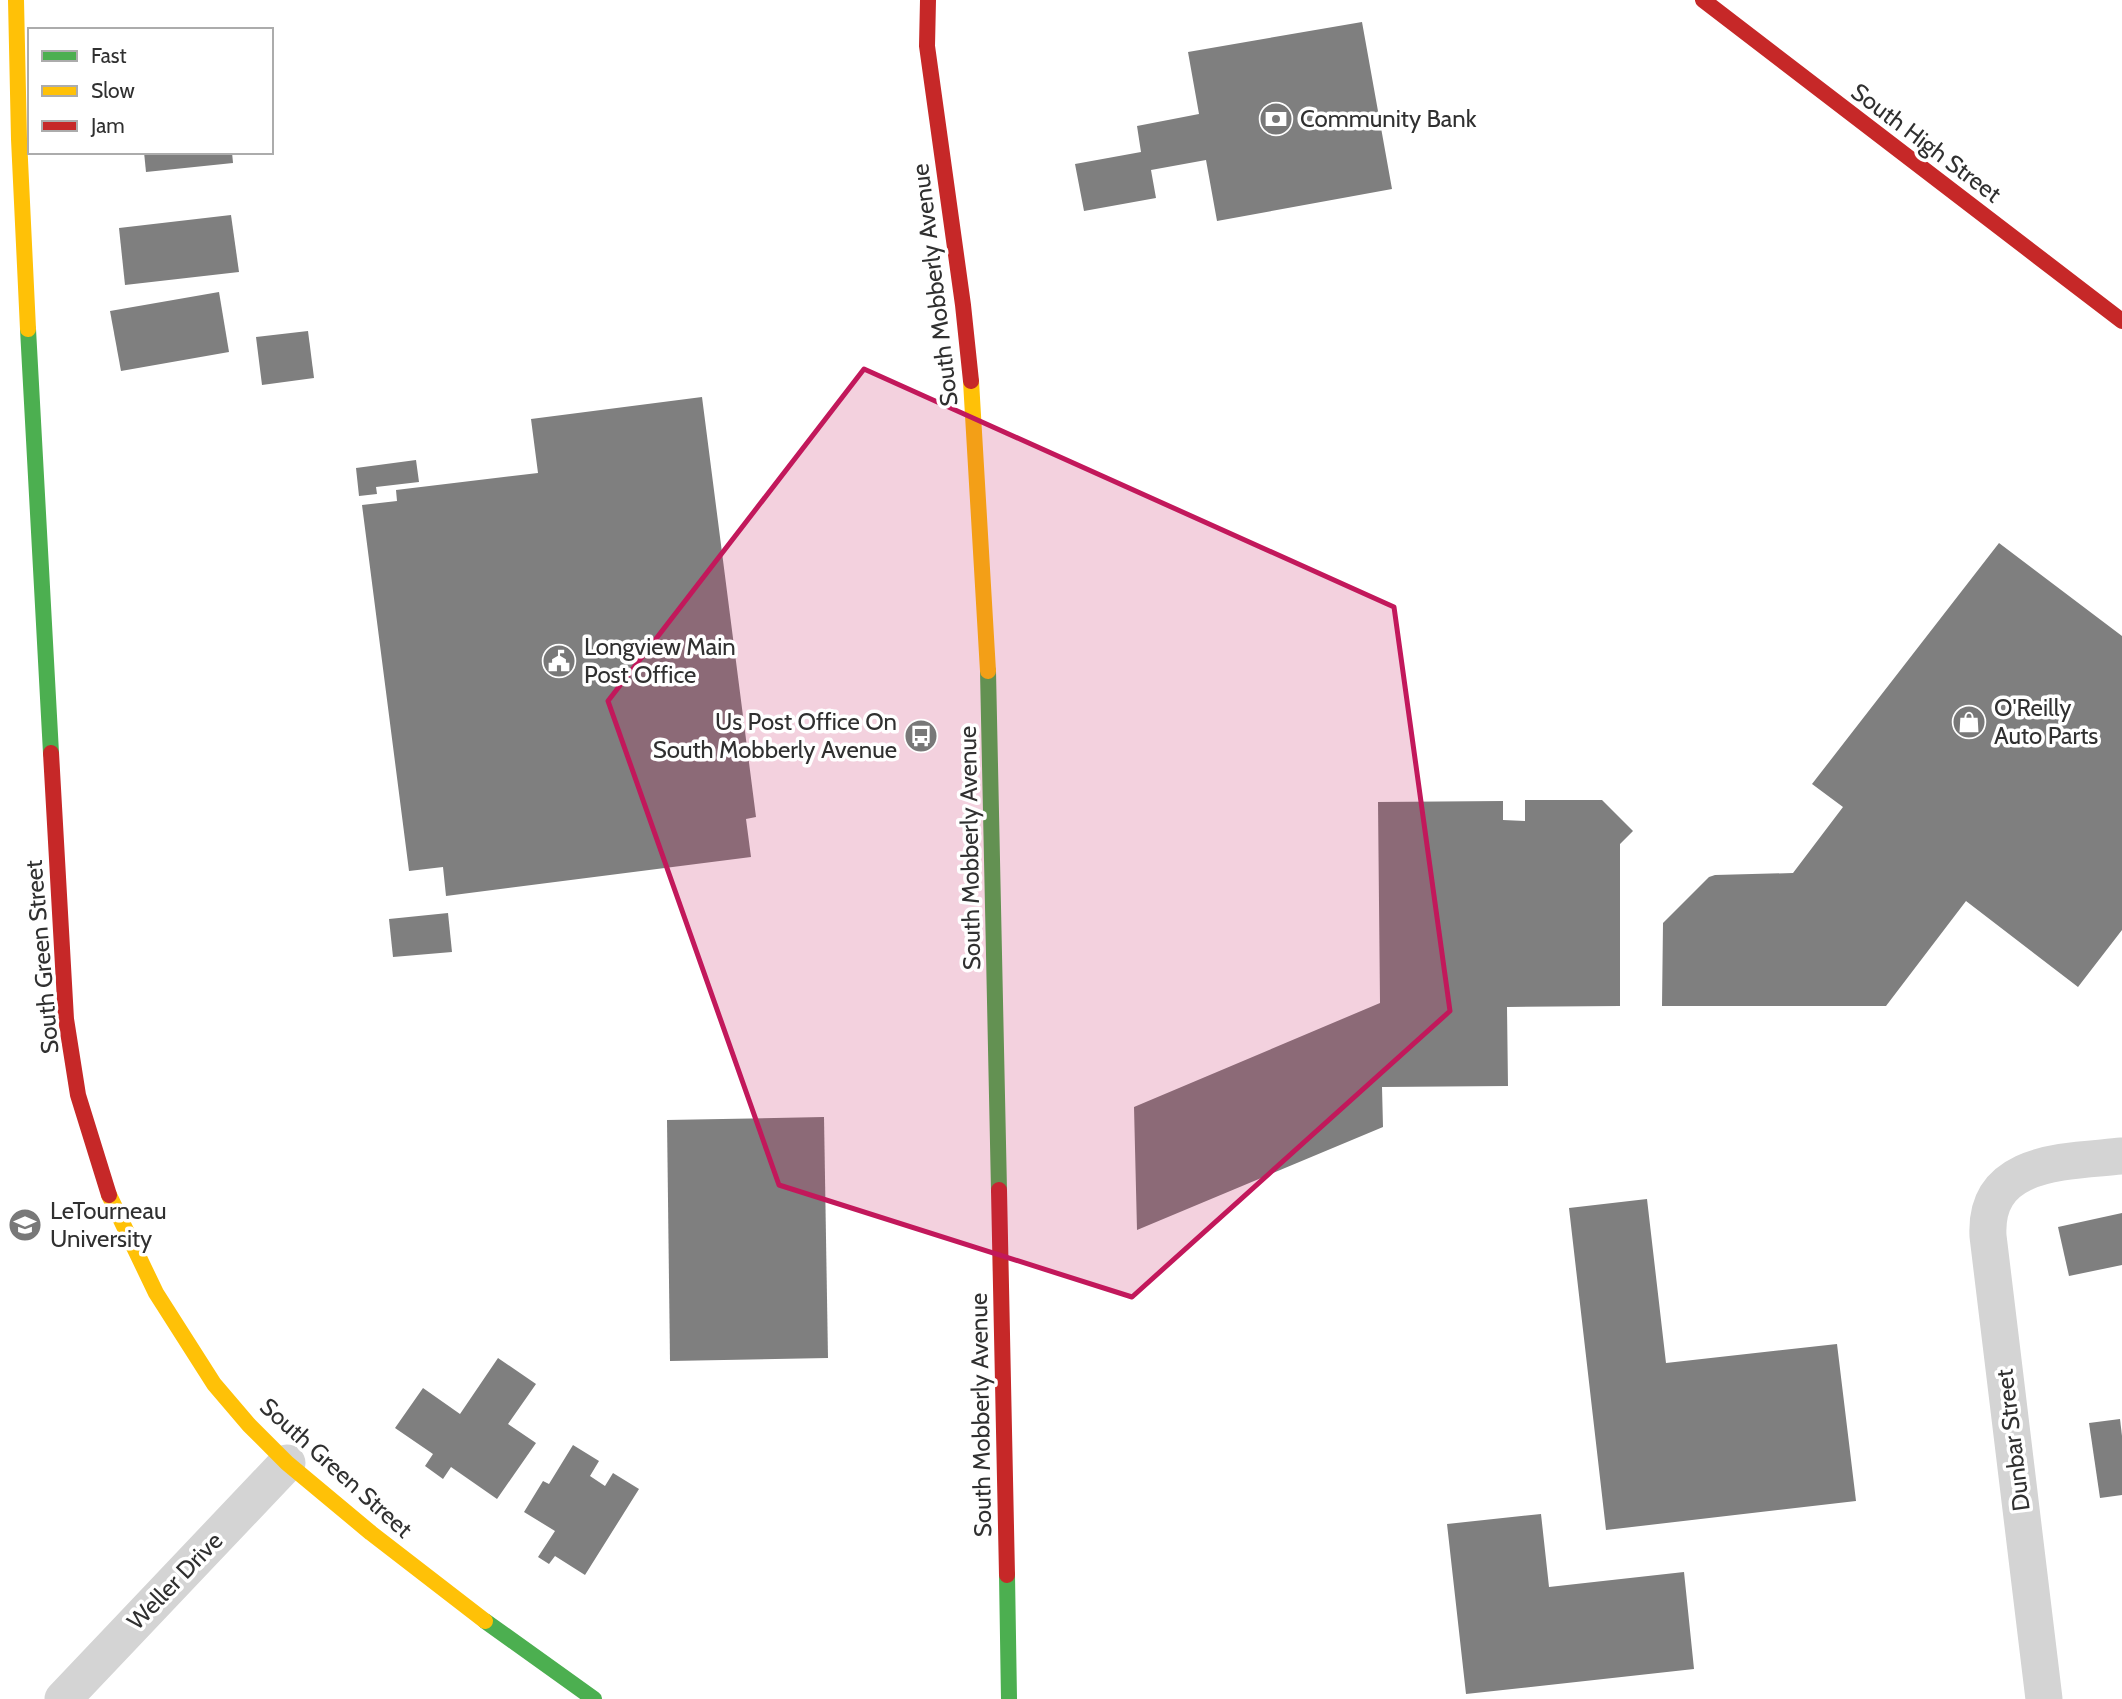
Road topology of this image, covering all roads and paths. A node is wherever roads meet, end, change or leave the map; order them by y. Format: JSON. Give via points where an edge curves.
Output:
{"nodes":[{"id":1,"x":16,"y":0,"type":"edge"},
{"id":2,"x":928,"y":0,"type":"edge"},
{"id":3,"x":1703,"y":0,"type":"edge"},
{"id":4,"x":2122,"y":321,"type":"edge"},
{"id":5,"x":2122,"y":1156,"type":"edge"},
{"id":6,"x":287,"y":1463,"type":"junction"},
{"id":7,"x":63,"y":1699,"type":"edge"},
{"id":8,"x":594,"y":1699,"type":"edge"},
{"id":9,"x":1009,"y":1699,"type":"edge"},
{"id":10,"x":2044,"y":1699,"type":"edge"}],
"edges":[{"from":1,"to":6,"type":"main road","name":"South Green Street","via":[[52,799],[66,1019],[78,1094],[109,1195],[156,1293],[214,1384]]},
{"from":2,"to":9,"type":"main road","name":"South Mobberly Avenue","via":[[927,46],[972,393],[989,693]]},
{"from":3,"to":4,"type":"main road","name":"South High Street"},
{"from":5,"to":10,"type":"street","name":"Dunbar Street","via":[[2046,1164],[2022,1173],[1997,1193],[1988,1213]]},
{"from":6,"to":7,"type":"street","name":"Weller Drive"},
{"from":6,"to":8,"type":"main road","name":"South Green Street","via":[[457,1601]]}]}
